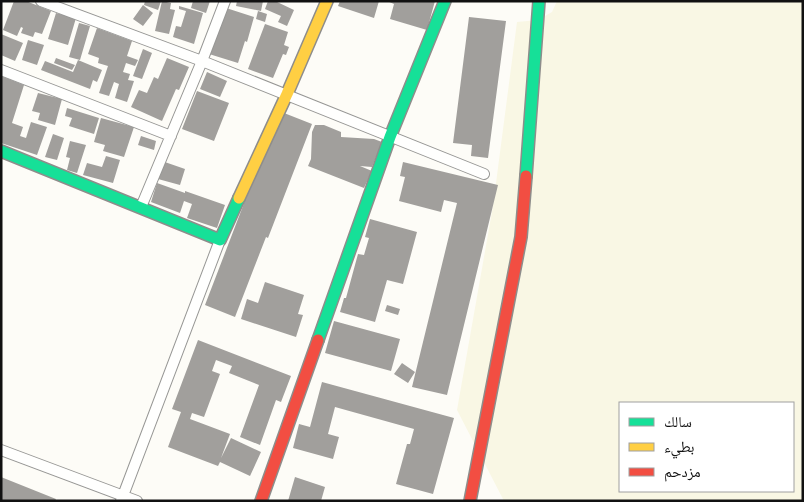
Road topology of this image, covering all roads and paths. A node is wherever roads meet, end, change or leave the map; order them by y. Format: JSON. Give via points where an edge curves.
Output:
{"nodes":[{"id":1,"x":41,"y":1,"type":"edge"},
{"id":2,"x":225,"y":1,"type":"edge"},
{"id":3,"x":327,"y":1,"type":"edge"},
{"id":4,"x":444,"y":1,"type":"edge"},
{"id":5,"x":539,"y":1,"type":"edge"},
{"id":6,"x":202,"y":60,"type":"junction"},
{"id":7,"x":1,"y":70,"type":"edge"},
{"id":8,"x":287,"y":94,"type":"junction"},
{"id":9,"x":171,"y":136,"type":"junction"},
{"id":10,"x":390,"y":137,"type":"junction"},
{"id":11,"x":1,"y":151,"type":"edge"},
{"id":12,"x":484,"y":174,"type":"dead end"},
{"id":13,"x":141,"y":207,"type":"junction"},
{"id":14,"x":220,"y":240,"type":"junction"},
{"id":15,"x":1,"y":450,"type":"edge"},
{"id":16,"x":121,"y":498,"type":"edge"},
{"id":17,"x":137,"y":501,"type":"edge"},
{"id":18,"x":261,"y":501,"type":"edge"},
{"id":19,"x":470,"y":501,"type":"edge"}],
"edges":[{"from":1,"to":6,"type":"street"},
{"from":2,"to":6,"type":"street"},
{"from":3,"to":8,"type":"street"},
{"from":4,"to":10,"type":"street"},
{"from":5,"to":19,"type":"street","via":[[521,237]]},
{"from":6,"to":8,"type":"street"},
{"from":6,"to":9,"type":"street"},
{"from":7,"to":9,"type":"street"},
{"from":8,"to":10,"type":"street"},
{"from":8,"to":14,"type":"street"},
{"from":9,"to":13,"type":"street"},
{"from":10,"to":12,"type":"street"},
{"from":10,"to":18,"type":"street"},
{"from":11,"to":13,"type":"street"},
{"from":13,"to":14,"type":"street"},
{"from":14,"to":16,"type":"street"},
{"from":15,"to":16,"type":"street"},
{"from":16,"to":17,"type":"street"}]}
